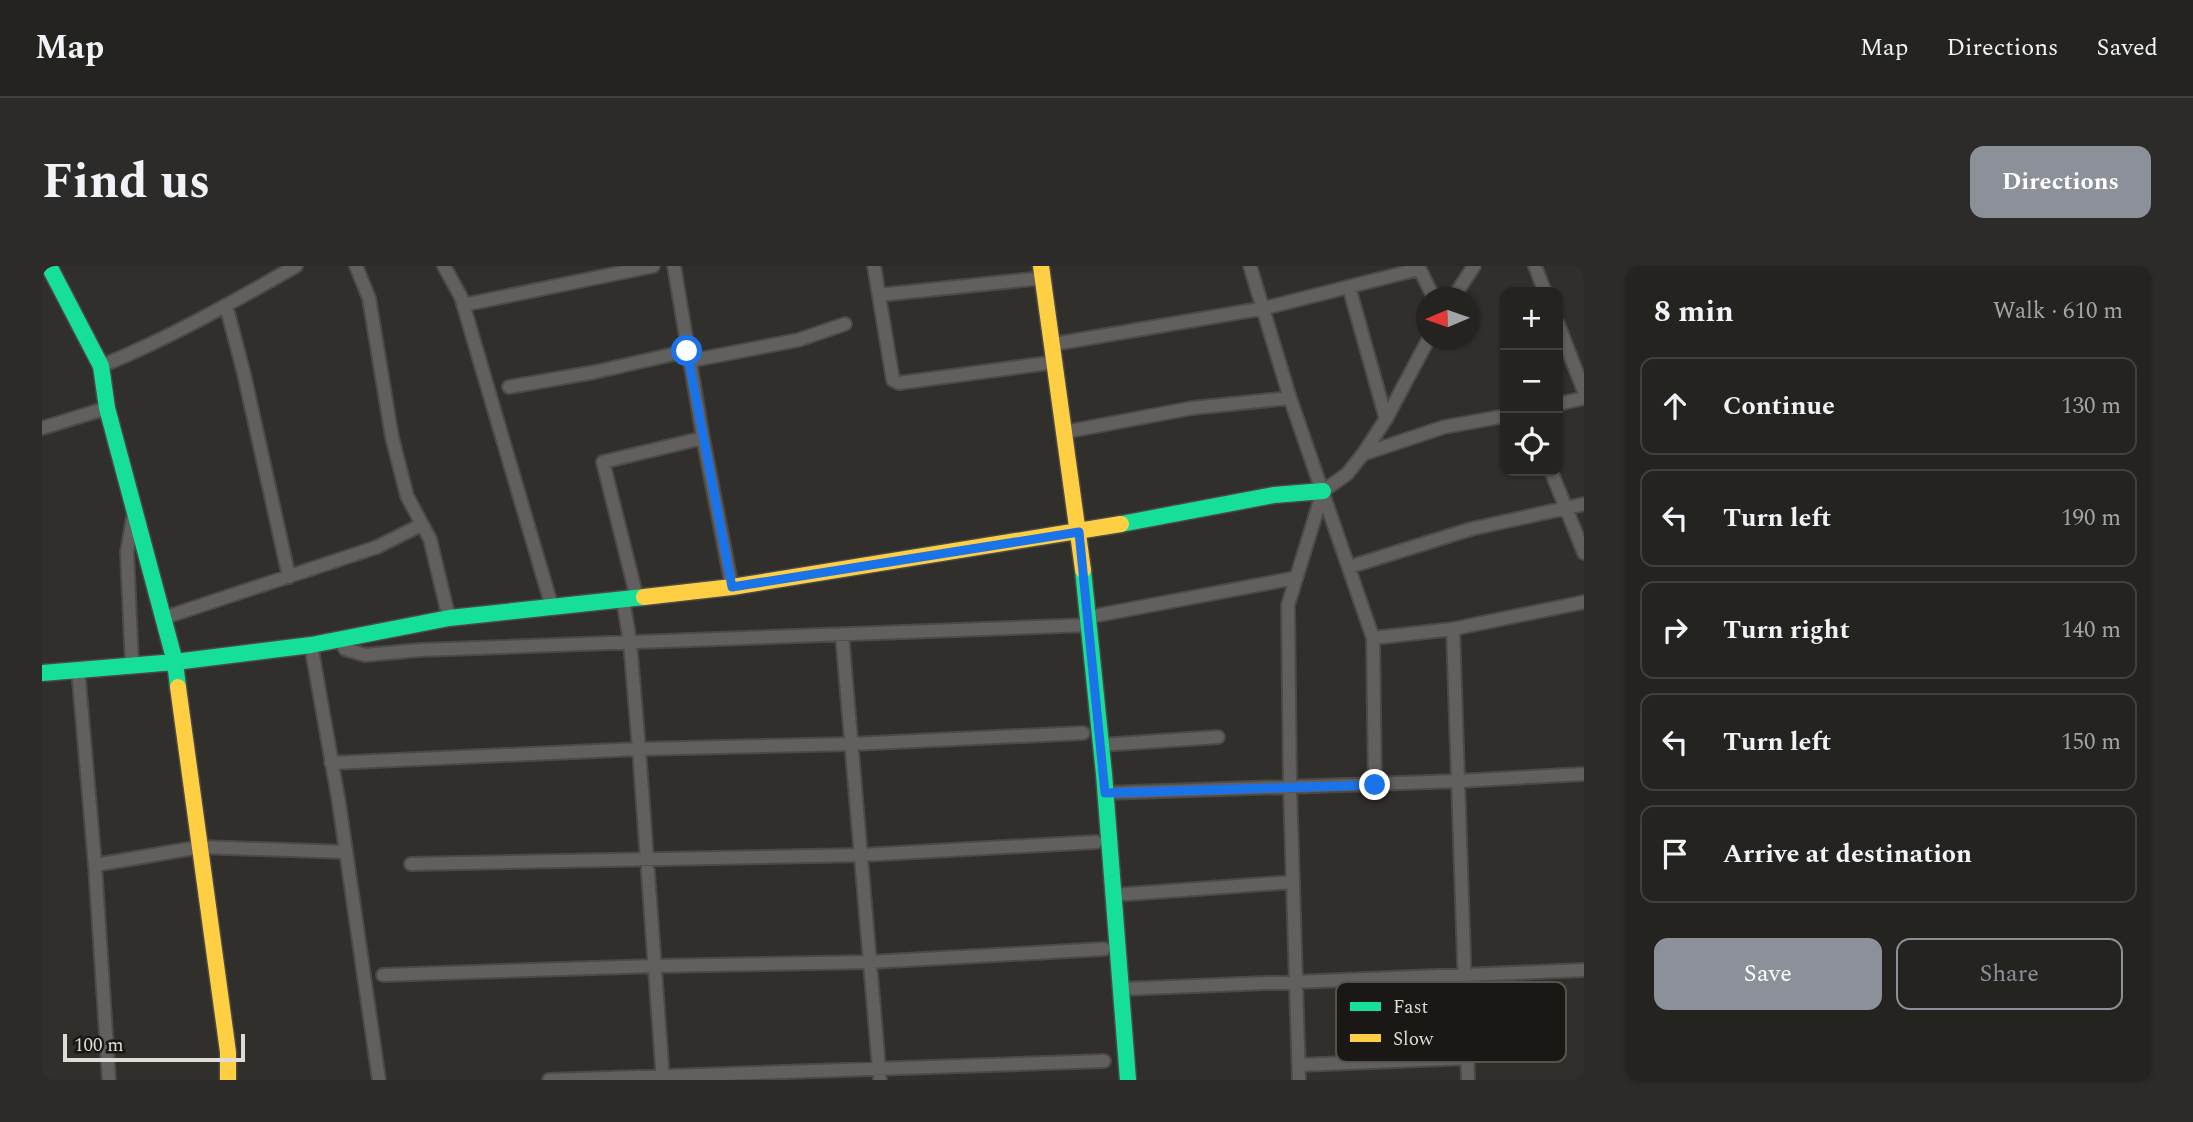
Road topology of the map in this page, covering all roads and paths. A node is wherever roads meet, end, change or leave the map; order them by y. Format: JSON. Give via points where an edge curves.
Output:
{"nodes":[{"id":1,"x":296,"y":266,"type":"edge"},
{"id":2,"x":356,"y":266,"type":"edge"},
{"id":3,"x":444,"y":266,"type":"edge"},
{"id":4,"x":653,"y":266,"type":"edge"},
{"id":5,"x":674,"y":266,"type":"edge"},
{"id":6,"x":874,"y":266,"type":"edge"},
{"id":7,"x":1250,"y":266,"type":"edge"},
{"id":8,"x":1476,"y":266,"type":"edge"},
{"id":9,"x":1535,"y":266,"type":"edge"},
{"id":10,"x":1419,"y":268,"type":"edge"},
{"id":11,"x":47,"y":270,"type":"edge"},
{"id":12,"x":1042,"y":272,"type":"edge"},
{"id":13,"x":1349,"y":287,"type":"junction"},
{"id":14,"x":1428,"y":287,"type":"edge"},
{"id":15,"x":1461,"y":287,"type":"edge"},
{"id":16,"x":1543,"y":287,"type":"edge"},
{"id":17,"x":879,"y":295,"type":"junction"},
{"id":18,"x":226,"y":305,"type":"junction"},
{"id":19,"x":463,"y":305,"type":"junction"},
{"id":20,"x":1265,"y":308,"type":"junction"},
{"id":21,"x":845,"y":324,"type":"dead end"},
{"id":22,"x":1563,"y":337,"type":"edge"},
{"id":23,"x":1054,"y":345,"type":"junction"},
{"id":24,"x":1423,"y":350,"type":"edge"},
{"id":25,"x":688,"y":356,"type":"junction"},
{"id":26,"x":1056,"y":362,"type":"junction"},
{"id":27,"x":101,"y":366,"type":"junction"},
{"id":28,"x":509,"y":387,"type":"dead end"},
{"id":29,"x":1584,"y":391,"type":"edge"},
{"id":30,"x":1290,"y":398,"type":"junction"},
{"id":31,"x":1584,"y":398,"type":"edge"},
{"id":32,"x":1563,"y":403,"type":"edge"},
{"id":33,"x":107,"y":408,"type":"junction"},
{"id":34,"x":1500,"y":417,"type":"edge"},
{"id":35,"x":1385,"y":419,"type":"junction"},
{"id":36,"x":42,"y":428,"type":"edge"},
{"id":37,"x":1065,"y":432,"type":"junction"},
{"id":38,"x":703,"y":438,"type":"junction"},
{"id":39,"x":1363,"y":454,"type":"junction"},
{"id":40,"x":1553,"y":476,"type":"edge"},
{"id":41,"x":1323,"y":491,"type":"junction"},
{"id":42,"x":1584,"y":505,"type":"edge"},
{"id":43,"x":1566,"y":510,"type":"junction"},
{"id":44,"x":134,"y":511,"type":"junction"},
{"id":45,"x":421,"y":525,"type":"junction"},
{"id":46,"x":1079,"y":532,"type":"junction"},
{"id":47,"x":1584,"y":553,"type":"edge"},
{"id":48,"x":1349,"y":567,"type":"junction"},
{"id":49,"x":289,"y":578,"type":"junction"},
{"id":50,"x":1295,"y":578,"type":"junction"},
{"id":51,"x":732,"y":587,"type":"junction"},
{"id":52,"x":630,"y":599,"type":"junction"},
{"id":53,"x":1584,"y":602,"type":"edge"},
{"id":54,"x":552,"y":607,"type":"junction"},
{"id":55,"x":163,"y":618,"type":"junction"},
{"id":56,"x":449,"y":618,"type":"junction"},
{"id":57,"x":1088,"y":621,"type":"junction"},
{"id":58,"x":1453,"y":629,"type":"junction"},
{"id":59,"x":842,"y":634,"type":"junction"},
{"id":60,"x":1373,"y":638,"type":"junction"},
{"id":61,"x":340,"y":639,"type":"junction"},
{"id":62,"x":630,"y":642,"type":"junction"},
{"id":63,"x":311,"y":645,"type":"junction"},
{"id":64,"x":175,"y":662,"type":"junction"},
{"id":65,"x":132,"y":665,"type":"junction"},
{"id":66,"x":78,"y":669,"type":"junction"},
{"id":67,"x":42,"y":673,"type":"edge"},
{"id":68,"x":1083,"y":733,"type":"dead end"},
{"id":69,"x":1218,"y":737,"type":"dead end"},
{"id":70,"x":852,"y":744,"type":"junction"},
{"id":71,"x":1100,"y":744,"type":"junction"},
{"id":72,"x":639,"y":749,"type":"junction"},
{"id":73,"x":331,"y":762,"type":"junction"},
{"id":74,"x":1584,"y":774,"type":"edge"},
{"id":75,"x":1459,"y":781,"type":"junction"},
{"id":76,"x":1375,"y":785,"type":"junction"},
{"id":77,"x":1290,"y":787,"type":"junction"},
{"id":78,"x":1105,"y":793,"type":"junction"},
{"id":79,"x":1096,"y":842,"type":"dead end"},
{"id":80,"x":200,"y":847,"type":"junction"},
{"id":81,"x":346,"y":852,"type":"junction"},
{"id":82,"x":861,"y":855,"type":"junction"},
{"id":83,"x":647,"y":859,"type":"junction"},
{"id":84,"x":95,"y":864,"type":"junction"},
{"id":85,"x":411,"y":864,"type":"dead end"},
{"id":86,"x":1293,"y":882,"type":"junction"},
{"id":87,"x":1114,"y":895,"type":"junction"},
{"id":88,"x":1104,"y":949,"type":"dead end"},
{"id":89,"x":870,"y":962,"type":"junction"},
{"id":90,"x":655,"y":966,"type":"junction"},
{"id":91,"x":1584,"y":970,"type":"edge"},
{"id":92,"x":1465,"y":974,"type":"junction"},
{"id":93,"x":383,"y":975,"type":"dead end"},
{"id":94,"x":1296,"y":980,"type":"junction"},
{"id":95,"x":1465,"y":982,"type":"edge"},
{"id":96,"x":1121,"y":989,"type":"junction"},
{"id":97,"x":1104,"y":1060,"type":"dead end"},
{"id":98,"x":1371,"y":1062,"type":"edge"},
{"id":99,"x":1467,"y":1062,"type":"edge"},
{"id":100,"x":1299,"y":1065,"type":"junction"},
{"id":101,"x":879,"y":1074,"type":"edge"},
{"id":102,"x":663,"y":1078,"type":"edge"},
{"id":103,"x":109,"y":1080,"type":"edge"},
{"id":104,"x":228,"y":1080,"type":"edge"},
{"id":105,"x":379,"y":1080,"type":"edge"},
{"id":106,"x":549,"y":1080,"type":"edge"},
{"id":107,"x":1128,"y":1080,"type":"edge"},
{"id":108,"x":1299,"y":1080,"type":"edge"},
{"id":109,"x":1468,"y":1080,"type":"edge"}],
"edges":[{"from":1,"to":18,"type":"street"},
{"from":2,"to":45,"type":"street","via":[[369,298],[392,437],[407,495]]},
{"from":3,"to":19,"type":"street"},
{"from":4,"to":19,"type":"street"},
{"from":5,"to":25,"type":"street"},
{"from":6,"to":17,"type":"street"},
{"from":7,"to":20,"type":"street"},
{"from":8,"to":15,"type":"street"},
{"from":9,"to":16,"type":"street"},
{"from":10,"to":13,"type":"street"},
{"from":10,"to":14,"type":"street"},
{"from":11,"to":27,"type":"street"},
{"from":12,"to":17,"type":"street"},
{"from":12,"to":23,"type":"street"},
{"from":13,"to":20,"type":"street"},
{"from":13,"to":35,"type":"street"},
{"from":17,"to":26,"type":"street","via":[[890,374],[899,383]]},
{"from":18,"to":27,"type":"street"},
{"from":18,"to":49,"type":"street"},
{"from":19,"to":54,"type":"street"},
{"from":20,"to":23,"type":"street"},
{"from":20,"to":30,"type":"street"},
{"from":21,"to":25,"type":"street","via":[[798,340]]},
{"from":22,"to":29,"type":"street"},
{"from":23,"to":26,"type":"street"},
{"from":24,"to":35,"type":"street"},
{"from":25,"to":28,"type":"street"},
{"from":25,"to":38,"type":"street"},
{"from":26,"to":37,"type":"street"},
{"from":27,"to":33,"type":"street"},
{"from":30,"to":37,"type":"street","via":[[1192,408]]},
{"from":30,"to":41,"type":"street"},
{"from":31,"to":32,"type":"street"},
{"from":33,"to":36,"type":"street"},
{"from":33,"to":44,"type":"street"},
{"from":34,"to":39,"type":"street","via":[[1444,427]]},
{"from":35,"to":39,"type":"street"},
{"from":37,"to":46,"type":"street"},
{"from":38,"to":51,"type":"street"},
{"from":38,"to":52,"type":"street","via":[[603,462]]},
{"from":39,"to":41,"type":"street","via":[[1348,474]]},
{"from":40,"to":43,"type":"street"},
{"from":41,"to":46,"type":"street","via":[[1274,495]]},
{"from":41,"to":48,"type":"street"},
{"from":41,"to":50,"type":"street"},
{"from":42,"to":43,"type":"street"},
{"from":43,"to":47,"type":"street"},
{"from":43,"to":48,"type":"street","via":[[1471,529]]},
{"from":44,"to":55,"type":"street"},
{"from":44,"to":65,"type":"street","via":[[127,565]]},
{"from":45,"to":49,"type":"street","via":[[377,547]]},
{"from":45,"to":56,"type":"street","via":[[430,540]]},
{"from":46,"to":51,"type":"street"},
{"from":46,"to":57,"type":"street"},
{"from":48,"to":60,"type":"street"},
{"from":49,"to":55,"type":"street"},
{"from":50,"to":57,"type":"street"},
{"from":50,"to":77,"type":"street","via":[[1288,605]]},
{"from":51,"to":52,"type":"street"},
{"from":52,"to":54,"type":"street"},
{"from":52,"to":62,"type":"street"},
{"from":53,"to":58,"type":"street"},
{"from":54,"to":56,"type":"street"},
{"from":55,"to":64,"type":"street"},
{"from":56,"to":61,"type":"street"},
{"from":57,"to":59,"type":"street"},
{"from":57,"to":71,"type":"street"},
{"from":58,"to":60,"type":"street"},
{"from":58,"to":75,"type":"street"},
{"from":59,"to":62,"type":"street"},
{"from":59,"to":70,"type":"street"},
{"from":60,"to":76,"type":"street"},
{"from":61,"to":62,"type":"street","via":[[345,649],[365,655]]},
{"from":61,"to":63,"type":"street"},
{"from":62,"to":72,"type":"street"},
{"from":63,"to":64,"type":"street"},
{"from":63,"to":73,"type":"street"},
{"from":64,"to":65,"type":"street"},
{"from":64,"to":80,"type":"street"},
{"from":65,"to":66,"type":"street"},
{"from":66,"to":67,"type":"street"},
{"from":66,"to":84,"type":"street"},
{"from":68,"to":70,"type":"street"},
{"from":69,"to":71,"type":"street"},
{"from":70,"to":72,"type":"street"},
{"from":70,"to":82,"type":"street"},
{"from":71,"to":78,"type":"street"},
{"from":72,"to":73,"type":"street"},
{"from":72,"to":83,"type":"street"},
{"from":73,"to":81,"type":"street"},
{"from":74,"to":75,"type":"street"},
{"from":75,"to":76,"type":"street"},
{"from":75,"to":92,"type":"street"},
{"from":76,"to":77,"type":"street"},
{"from":77,"to":78,"type":"street"},
{"from":77,"to":86,"type":"street"},
{"from":78,"to":87,"type":"street"},
{"from":79,"to":82,"type":"street"},
{"from":80,"to":81,"type":"street"},
{"from":80,"to":84,"type":"street"},
{"from":80,"to":104,"type":"street"},
{"from":81,"to":105,"type":"street"},
{"from":82,"to":83,"type":"street"},
{"from":82,"to":89,"type":"street"},
{"from":83,"to":85,"type":"street"},
{"from":83,"to":90,"type":"street"},
{"from":84,"to":103,"type":"street"},
{"from":86,"to":87,"type":"street"},
{"from":86,"to":94,"type":"street"},
{"from":87,"to":96,"type":"street"},
{"from":88,"to":89,"type":"street"},
{"from":89,"to":90,"type":"street"},
{"from":89,"to":101,"type":"street"},
{"from":90,"to":93,"type":"street"},
{"from":90,"to":102,"type":"street"},
{"from":91,"to":92,"type":"street"},
{"from":92,"to":94,"type":"street"},
{"from":92,"to":95,"type":"street"},
{"from":94,"to":96,"type":"street"},
{"from":94,"to":100,"type":"street"},
{"from":96,"to":107,"type":"street"},
{"from":97,"to":101,"type":"street"},
{"from":98,"to":100,"type":"street"},
{"from":99,"to":109,"type":"street"},
{"from":100,"to":108,"type":"street"},
{"from":101,"to":102,"type":"street"},
{"from":102,"to":106,"type":"street"}]}
